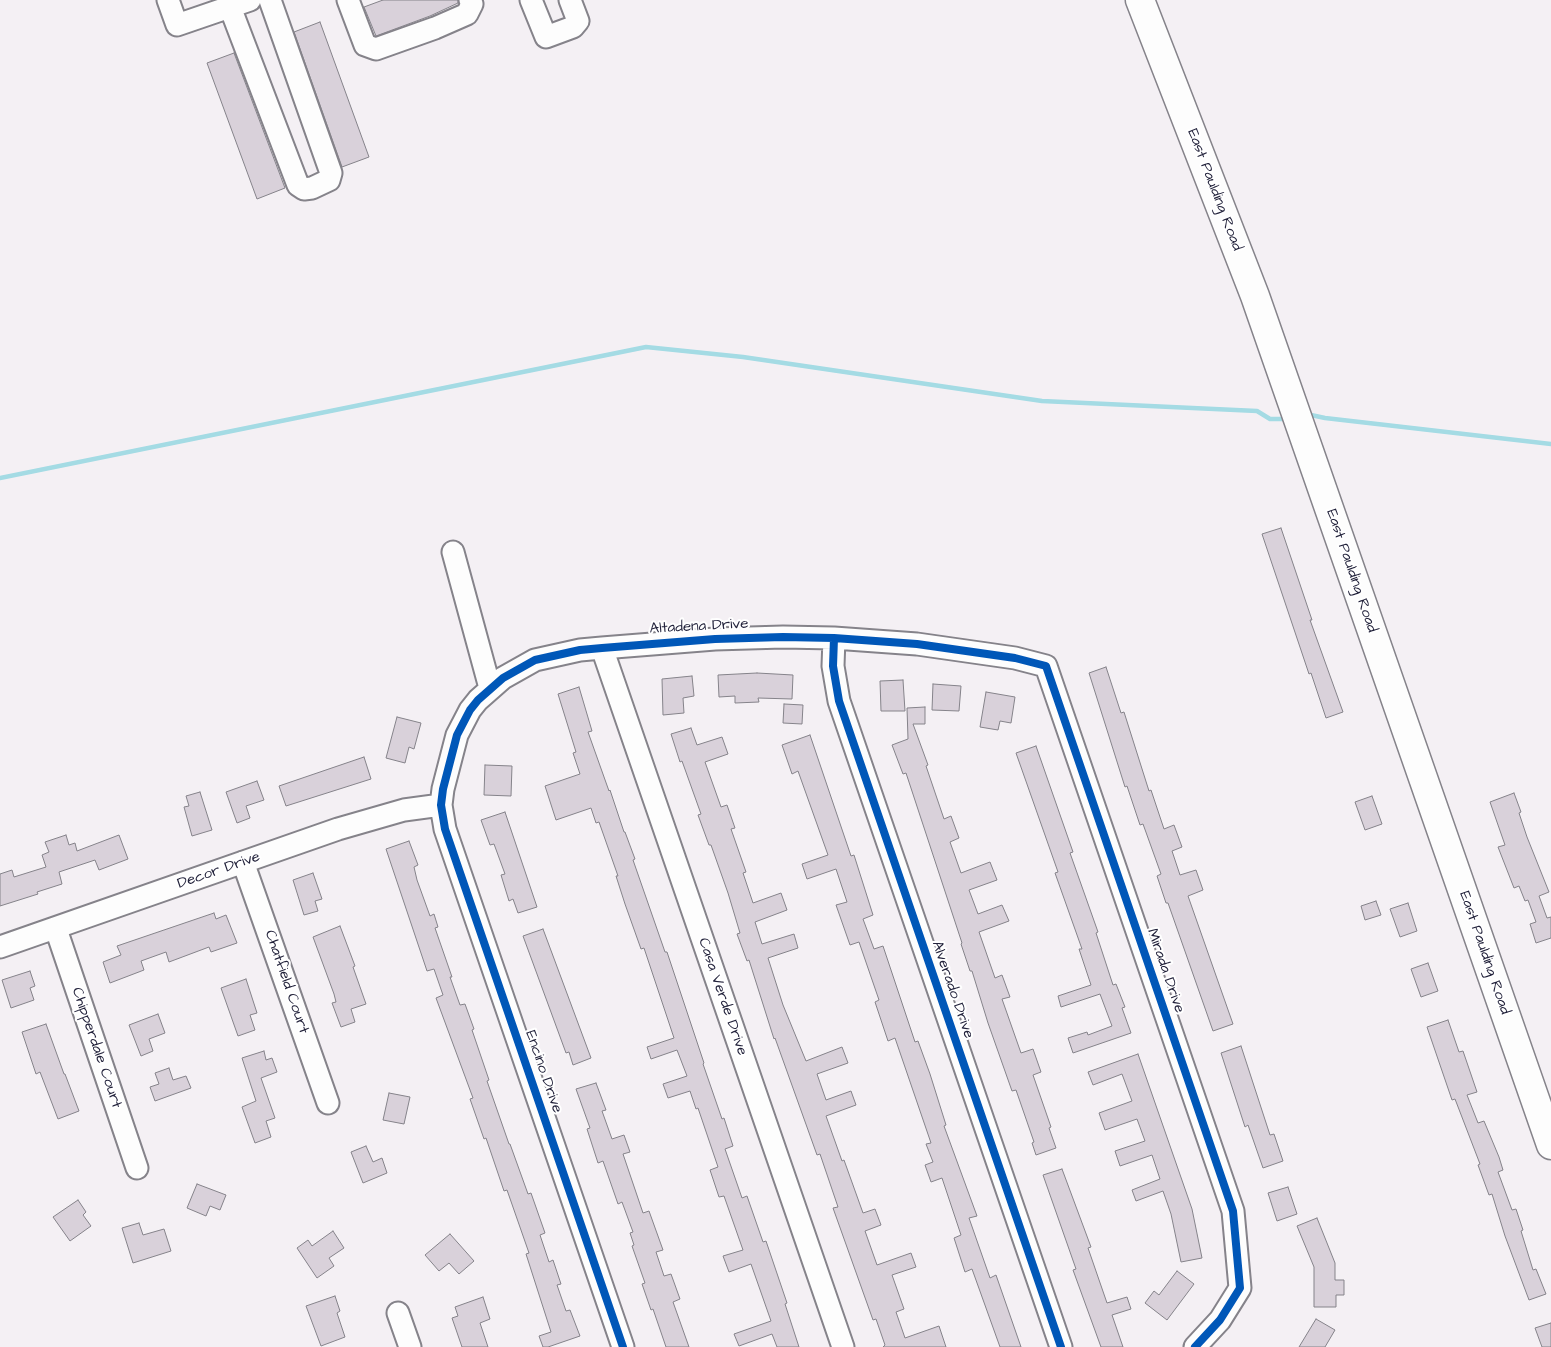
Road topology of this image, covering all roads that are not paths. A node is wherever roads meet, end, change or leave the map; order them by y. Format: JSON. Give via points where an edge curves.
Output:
{"nodes":[{"id":1,"x":168,"y":0,"type":"edge"},
{"id":2,"x":250,"y":0,"type":"edge"},
{"id":3,"x":270,"y":0,"type":"edge"},
{"id":4,"x":348,"y":0,"type":"edge"},
{"id":5,"x":470,"y":0,"type":"edge"},
{"id":6,"x":531,"y":0,"type":"edge"},
{"id":7,"x":570,"y":0,"type":"edge"},
{"id":8,"x":1140,"y":0,"type":"edge"},
{"id":9,"x":230,"y":7,"type":"junction"},
{"id":10,"x":453,"y":552,"type":"dead end"},
{"id":11,"x":834,"y":638,"type":"junction"},
{"id":12,"x":602,"y":648,"type":"junction"},
{"id":13,"x":1046,"y":666,"type":"joint"},
{"id":14,"x":490,"y":688,"type":"junction"},
{"id":15,"x":442,"y":805,"type":"junction"},
{"id":16,"x":243,"y":862,"type":"junction"},
{"id":17,"x":56,"y":929,"type":"junction"},
{"id":18,"x":0,"y":948,"type":"edge"},
{"id":19,"x":328,"y":1103,"type":"dead end"},
{"id":20,"x":1551,"y":1145,"type":"edge"},
{"id":21,"x":137,"y":1168,"type":"dead end"},
{"id":22,"x":398,"y":1313,"type":"dead end"},
{"id":23,"x":410,"y":1347,"type":"edge"},
{"id":24,"x":623,"y":1347,"type":"edge"},
{"id":25,"x":843,"y":1347,"type":"edge"},
{"id":26,"x":1061,"y":1347,"type":"edge"},
{"id":27,"x":1195,"y":1347,"type":"edge"}],
"edges":[{"from":1,"to":9,"type":"street","via":[[177,25]]},
{"from":2,"to":9,"type":"street"},
{"from":3,"to":9,"type":"street","via":[[331,173],[329,180],[312,188],[304,189],[298,185]]},
{"from":4,"to":5,"type":"street","via":[[365,45],[376,49],[466,14],[472,4]]},
{"from":6,"to":7,"type":"street","via":[[546,37],[573,27],[578,21]]},
{"from":8,"to":20,"type":"main road","name":"East Paulding Road","via":[[1255,296]]},
{"from":10,"to":14,"type":"street"},
{"from":11,"to":12,"type":"street","name":"Altadena Drive","via":[[715,639]]},
{"from":11,"to":13,"type":"street","name":"Altadena Drive","via":[[917,644],[1015,658]]},
{"from":11,"to":26,"type":"street","name":"Alverado Drive","via":[[833,666],[839,701]]},
{"from":12,"to":14,"type":"street","name":"Altadena Drive","via":[[535,660]]},
{"from":12,"to":25,"type":"street","name":"Casa Verde Drive"},
{"from":13,"to":27,"type":"street","name":"Mirada Drive","via":[[1233,1210],[1240,1288],[1220,1320]]},
{"from":14,"to":15,"type":"street","name":"Altadena Drive","via":[[470,710],[457,735]]},
{"from":15,"to":16,"type":"street","name":"Decor Drive","via":[[383,816]]},
{"from":15,"to":24,"type":"street","name":"Encino Drive","via":[[445,829]]},
{"from":16,"to":17,"type":"street","name":"Decor Drive"},
{"from":16,"to":19,"type":"street","name":"Chatfield Court"},
{"from":17,"to":18,"type":"street","name":"Decor Drive"},
{"from":17,"to":21,"type":"street","name":"Chipperdale Court"},
{"from":22,"to":23,"type":"street"}]}
